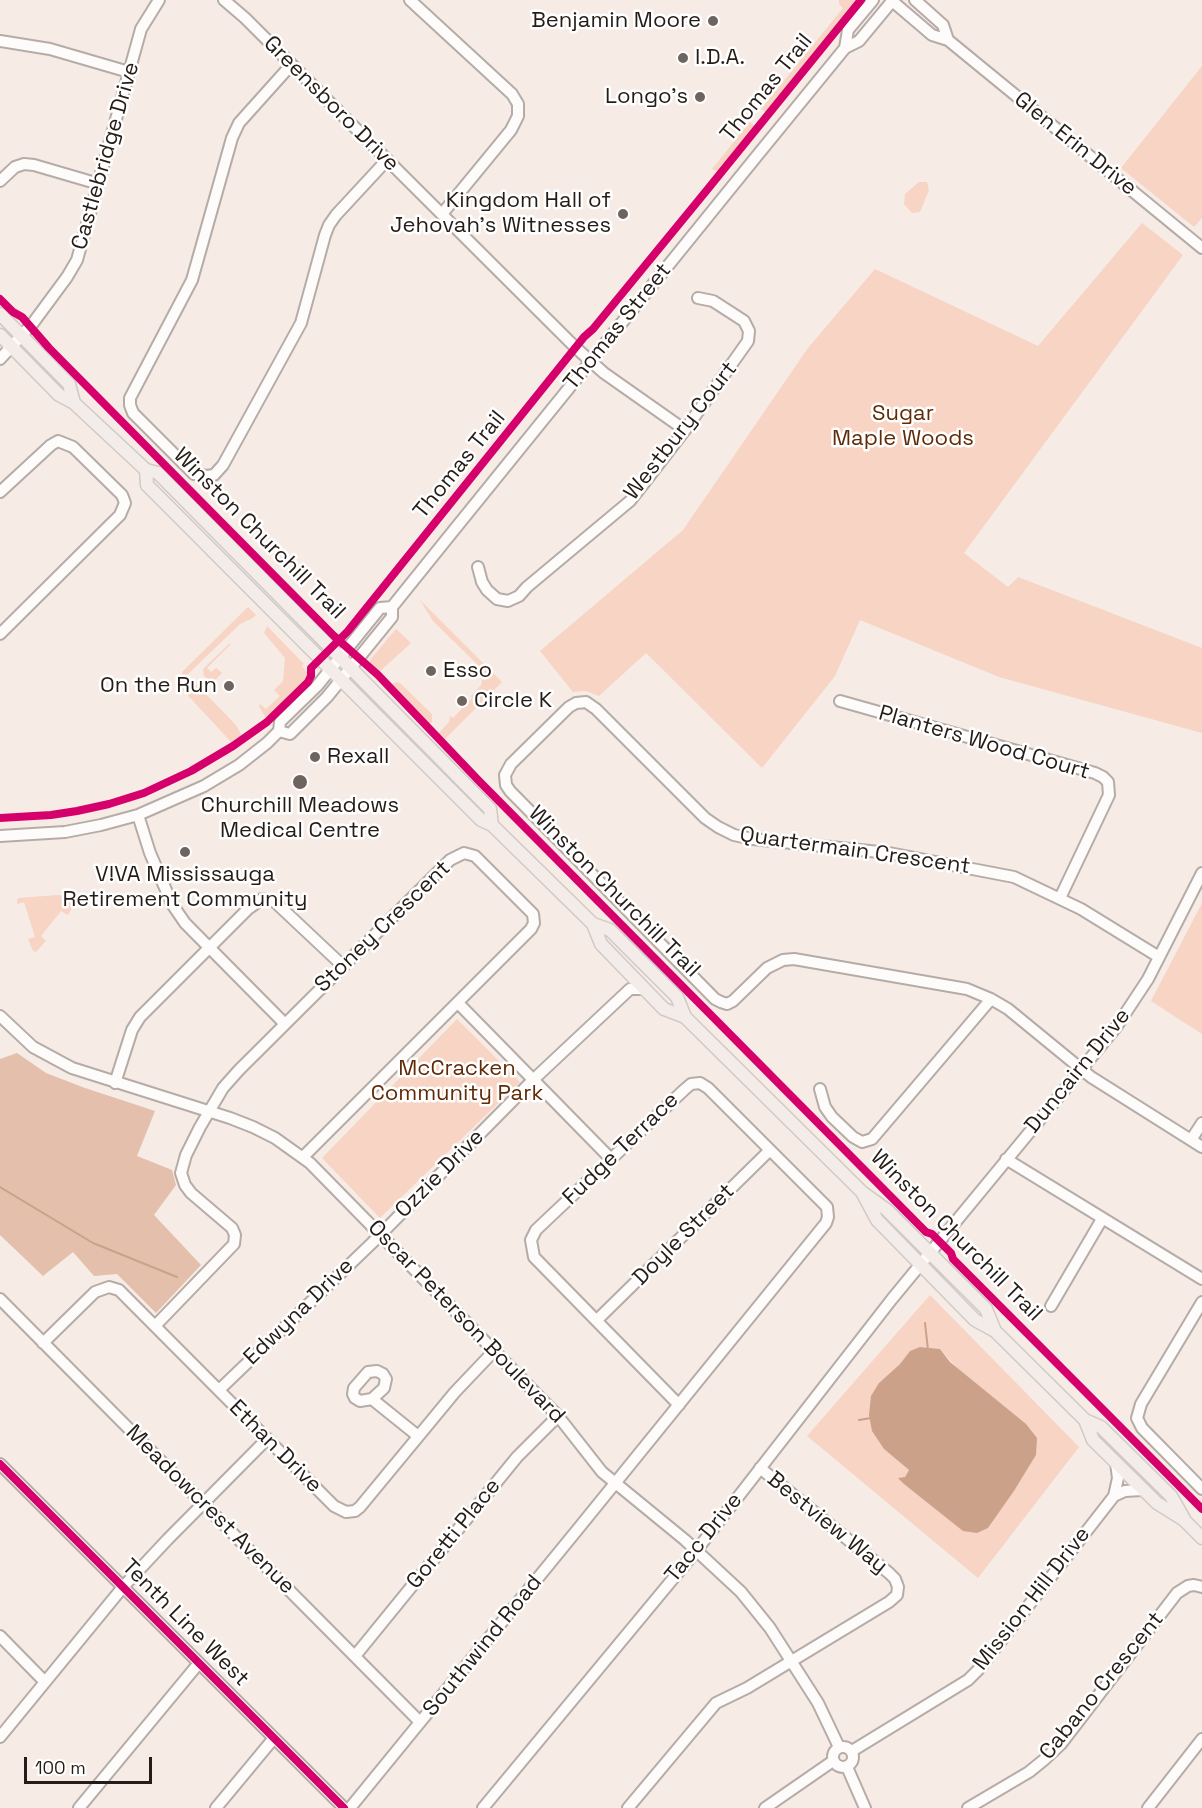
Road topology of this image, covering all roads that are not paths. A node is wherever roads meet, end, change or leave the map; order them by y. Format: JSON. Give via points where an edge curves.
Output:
{"nodes":[{"id":1,"x":159,"y":0,"type":"edge"},
{"id":2,"x":224,"y":0,"type":"edge"},
{"id":3,"x":410,"y":0,"type":"edge"},
{"id":4,"x":873,"y":0,"type":"edge"},
{"id":5,"x":892,"y":0,"type":"edge"},
{"id":6,"x":915,"y":0,"type":"edge"},
{"id":7,"x":948,"y":40,"type":"junction"},
{"id":8,"x":0,"y":41,"type":"edge"},
{"id":9,"x":845,"y":48,"type":"junction"},
{"id":10,"x":291,"y":65,"type":"junction"},
{"id":11,"x":129,"y":72,"type":"junction"},
{"id":12,"x":386,"y":160,"type":"junction"},
{"id":13,"x":0,"y":181,"type":"edge"},
{"id":14,"x":99,"y":184,"type":"junction"},
{"id":15,"x":442,"y":214,"type":"junction"},
{"id":16,"x":1202,"y":248,"type":"edge"},
{"id":17,"x":698,"y":298,"type":"dead end"},
{"id":18,"x":0,"y":314,"type":"edge"},
{"id":19,"x":0,"y":335,"type":"edge"},
{"id":20,"x":22,"y":336,"type":"junction"},
{"id":21,"x":11,"y":347,"type":"junction"},
{"id":22,"x":0,"y":359,"type":"edge"},
{"id":23,"x":590,"y":361,"type":"junction"},
{"id":24,"x":74,"y":403,"type":"junction"},
{"id":25,"x":685,"y":430,"type":"junction"},
{"id":26,"x":146,"y":470,"type":"junction"},
{"id":27,"x":0,"y":492,"type":"edge"},
{"id":28,"x":478,"y":567,"type":"dead end"},
{"id":29,"x":392,"y":607,"type":"junction"},
{"id":30,"x":0,"y":634,"type":"edge"},
{"id":31,"x":340,"y":657,"type":"junction"},
{"id":32,"x":351,"y":668,"type":"junction"},
{"id":33,"x":330,"y":669,"type":"junction"},
{"id":34,"x":341,"y":680,"type":"junction"},
{"id":35,"x":840,"y":701,"type":"dead end"},
{"id":36,"x":279,"y":731,"type":"junction"},
{"id":37,"x":138,"y":815,"type":"junction"},
{"id":38,"x":492,"y":825,"type":"junction"},
{"id":39,"x":0,"y":836,"type":"edge"},
{"id":40,"x":1202,"y":873,"type":"edge"},
{"id":41,"x":1060,"y":898,"type":"junction"},
{"id":42,"x":593,"y":924,"type":"junction"},
{"id":43,"x":209,"y":948,"type":"junction"},
{"id":44,"x":1160,"y":957,"type":"junction"},
{"id":45,"x":343,"y":966,"type":"junction"},
{"id":46,"x":628,"y":972,"type":"junction"},
{"id":47,"x":630,"y":989,"type":"junction"},
{"id":48,"x":644,"y":989,"type":"junction"},
{"id":49,"x":991,"y":999,"type":"junction"},
{"id":50,"x":458,"y":1003,"type":"junction"},
{"id":51,"x":0,"y":1016,"type":"edge"},
{"id":52,"x":685,"y":1017,"type":"junction"},
{"id":53,"x":285,"y":1024,"type":"junction"},
{"id":54,"x":1080,"y":1069,"type":"junction"},
{"id":55,"x":534,"y":1079,"type":"junction"},
{"id":56,"x":115,"y":1083,"type":"junction"},
{"id":57,"x":820,"y":1089,"type":"dead end"},
{"id":58,"x":209,"y":1111,"type":"junction"},
{"id":59,"x":1202,"y":1123,"type":"edge"},
{"id":60,"x":1191,"y":1140,"type":"junction"},
{"id":61,"x":1202,"y":1148,"type":"edge"},
{"id":62,"x":770,"y":1150,"type":"junction"},
{"id":63,"x":303,"y":1157,"type":"junction"},
{"id":64,"x":611,"y":1159,"type":"junction"},
{"id":65,"x":1006,"y":1159,"type":"junction"},
{"id":66,"x":862,"y":1192,"type":"junction"},
{"id":67,"x":1102,"y":1219,"type":"junction"},
{"id":68,"x":380,"y":1234,"type":"junction"},
{"id":69,"x":930,"y":1253,"type":"junction"},
{"id":70,"x":920,"y":1264,"type":"junction"},
{"id":71,"x":1202,"y":1279,"type":"edge"},
{"id":72,"x":0,"y":1299,"type":"edge"},
{"id":73,"x":1202,"y":1302,"type":"edge"},
{"id":74,"x":1052,"y":1306,"type":"dead end"},
{"id":75,"x":597,"y":1320,"type":"junction"},
{"id":76,"x":155,"y":1326,"type":"junction"},
{"id":77,"x":994,"y":1331,"type":"junction"},
{"id":78,"x":43,"y":1343,"type":"junction"},
{"id":79,"x":494,"y":1351,"type":"junction"},
{"id":80,"x":219,"y":1390,"type":"junction"},
{"id":81,"x":372,"y":1400,"type":"dead end"},
{"id":82,"x":679,"y":1405,"type":"junction"},
{"id":83,"x":558,"y":1416,"type":"junction"},
{"id":84,"x":1085,"y":1420,"type":"junction"},
{"id":85,"x":418,"y":1436,"type":"junction"},
{"id":86,"x":267,"y":1439,"type":"junction"},
{"id":87,"x":1116,"y":1463,"type":"junction"},
{"id":88,"x":0,"y":1464,"type":"edge"},
{"id":89,"x":760,"y":1468,"type":"junction"},
{"id":90,"x":614,"y":1483,"type":"junction"},
{"id":91,"x":1202,"y":1489,"type":"edge"},
{"id":92,"x":1142,"y":1490,"type":"junction"},
{"id":93,"x":1114,"y":1497,"type":"junction"},
{"id":94,"x":203,"y":1503,"type":"junction"},
{"id":95,"x":1184,"y":1520,"type":"junction"},
{"id":96,"x":1202,"y":1538,"type":"edge"},
{"id":97,"x":696,"y":1551,"type":"junction"},
{"id":98,"x":123,"y":1587,"type":"junction"},
{"id":99,"x":1202,"y":1587,"type":"edge"},
{"id":100,"x":0,"y":1636,"type":"edge"},
{"id":101,"x":355,"y":1656,"type":"junction"},
{"id":102,"x":791,"y":1661,"type":"junction"},
{"id":103,"x":200,"y":1663,"type":"junction"},
{"id":104,"x":45,"y":1682,"type":"junction"},
{"id":105,"x":420,"y":1722,"type":"junction"},
{"id":106,"x":0,"y":1737,"type":"edge"},
{"id":107,"x":274,"y":1738,"type":"junction"},
{"id":108,"x":1202,"y":1739,"type":"edge"},
{"id":109,"x":839,"y":1747,"type":"junction"},
{"id":110,"x":852,"y":1752,"type":"junction"},
{"id":111,"x":833,"y":1761,"type":"junction"},
{"id":112,"x":847,"y":1767,"type":"junction"},
{"id":113,"x":79,"y":1808,"type":"edge"},
{"id":114,"x":216,"y":1808,"type":"edge"},
{"id":115,"x":344,"y":1808,"type":"edge"},
{"id":116,"x":350,"y":1808,"type":"edge"},
{"id":117,"x":483,"y":1808,"type":"edge"},
{"id":118,"x":628,"y":1808,"type":"edge"},
{"id":119,"x":765,"y":1808,"type":"edge"},
{"id":120,"x":865,"y":1808,"type":"edge"},
{"id":121,"x":968,"y":1808,"type":"edge"},
{"id":122,"x":1148,"y":1808,"type":"edge"}],
"edges":[{"from":1,"to":11,"type":"street","name":"Castlebridge Drive","via":[[141,30]]},
{"from":2,"to":10,"type":"street","name":"Greensboro Drive"},
{"from":3,"to":15,"type":"street","via":[[512,94],[518,104],[512,130]]},
{"from":4,"to":9,"type":"street","name":"Thomas Street","via":[[848,30]]},
{"from":5,"to":7,"type":"street","name":"Glen Erin Drive","via":[[932,35]]},
{"from":5,"to":9,"type":"street","name":"Thomas Street","via":[[860,41]]},
{"from":6,"to":7,"type":"street","name":"Glen Erin Drive","via":[[943,25]]},
{"from":7,"to":16,"type":"street","name":"Glen Erin Drive"},
{"from":8,"to":11,"type":"street","via":[[50,49]]},
{"from":9,"to":23,"type":"street","name":"Thomas Street"},
{"from":10,"to":12,"type":"street","name":"Greensboro Drive"},
{"from":10,"to":12,"type":"street","via":[[239,123],[192,280],[130,398],[133,412],[194,474],[214,475],[223,465],[301,323],[329,225]]},
{"from":11,"to":14,"type":"street","name":"Castlebridge Drive"},
{"from":12,"to":15,"type":"street","name":"Greensboro Drive"},
{"from":13,"to":14,"type":"street","via":[[24,164]]},
{"from":14,"to":20,"type":"street","name":"Castlebridge Drive","via":[[77,260]]},
{"from":15,"to":23,"type":"street","name":"Greensboro Drive"},
{"from":17,"to":25,"type":"street","name":"Westbury Court","via":[[712,301],[744,321],[749,331],[744,349]]},
{"from":18,"to":20,"type":"main road"},
{"from":19,"to":21,"type":"main road"},
{"from":20,"to":21,"type":"street","name":"Castlebridge Drive"},
{"from":20,"to":24,"type":"main road","via":[[69,384]]},
{"from":21,"to":22,"type":"street","name":"Castlebridge Drive"},
{"from":21,"to":24,"type":"main road","via":[[59,395]]},
{"from":23,"to":25,"type":"street","name":"Greensboro Drive"},
{"from":23,"to":29,"type":"street","name":"Thomas Street"},
{"from":24,"to":26,"type":"main road"},
{"from":25,"to":28,"type":"street","name":"Westbury Court","via":[[630,501],[519,596],[508,601],[497,599],[482,582]]},
{"from":26,"to":31,"type":"main road","via":[[158,473]]},
{"from":26,"to":33,"type":"main road","via":[[147,484]]},
{"from":27,"to":30,"type":"street","via":[[58,441],[73,447],[122,495],[125,503],[120,515]]},
{"from":29,"to":31,"type":"street","name":"Thomas Street","via":[[380,608]]},
{"from":29,"to":32,"type":"street","name":"Thomas Street","via":[[392,618]]},
{"from":31,"to":32,"type":"main road"},
{"from":31,"to":33,"type":"street","name":"Thomas Street"},
{"from":32,"to":34,"type":"street","name":"Thomas Street"},
{"from":32,"to":38,"type":"main road","via":[[490,809]]},
{"from":33,"to":34,"type":"main road"},
{"from":33,"to":36,"type":"street","name":"Thomas Street","via":[[280,722]]},
{"from":34,"to":36,"type":"street","name":"Thomas Street","via":[[290,734]]},
{"from":34,"to":38,"type":"main road","via":[[481,820]]},
{"from":35,"to":41,"type":"street","name":"Planters Wood Court","via":[[1103,777],[1108,782],[1109,795]]},
{"from":36,"to":37,"type":"street","name":"Thomas Street","via":[[222,775]]},
{"from":37,"to":39,"type":"street","name":"Thomas Street","via":[[65,832]]},
{"from":37,"to":43,"type":"street","via":[[172,904]]},
{"from":38,"to":42,"type":"main road"},
{"from":40,"to":44,"type":"street","name":"Duncairn Drive"},
{"from":41,"to":44,"type":"street","name":"Quartermain Crescent"},
{"from":41,"to":49,"type":"street","name":"Quartermain Crescent","via":[[1000,873],[878,851],[734,835],[699,812],[586,702],[569,707],[507,768],[504,780],[510,791],[721,1002],[727,1004],[739,997],[773,963],[794,959],[967,989]]},
{"from":42,"to":46,"type":"main road","via":[[601,944]]},
{"from":42,"to":52,"type":"main road","via":[[610,930],[677,998]]},
{"from":43,"to":45,"type":"street","via":[[255,903],[268,899]]},
{"from":43,"to":53,"type":"street"},
{"from":43,"to":56,"type":"street","via":[[140,1017]]},
{"from":44,"to":54,"type":"street","name":"Duncairn Drive","via":[[1133,1004]]},
{"from":45,"to":50,"type":"street","name":"Stoney Crescent","via":[[450,860],[470,854],[530,909],[534,918],[527,935]]},
{"from":45,"to":53,"type":"street","name":"Stoney Crescent"},
{"from":46,"to":47,"type":"street"},
{"from":46,"to":48,"type":"main road"},
{"from":47,"to":48,"type":"street"},
{"from":47,"to":55,"type":"street","name":"Ozzie Drive"},
{"from":48,"to":52,"type":"main road","via":[[664,1009]]},
{"from":49,"to":54,"type":"street","name":"Quartermain Crescent"},
{"from":49,"to":57,"type":"street","via":[[872,1139],[862,1142],[832,1117]]},
{"from":50,"to":55,"type":"street"},
{"from":50,"to":63,"type":"street","name":"Stoney Crescent"},
{"from":51,"to":56,"type":"street","name":"Oscar Peterson Boulevard","via":[[44,1053]]},
{"from":52,"to":66,"type":"main road"},
{"from":53,"to":58,"type":"street","name":"Stoney Crescent","via":[[231,1079]]},
{"from":54,"to":60,"type":"street","name":"Quartermain Crescent"},
{"from":54,"to":65,"type":"street","name":"Duncairn Drive"},
{"from":55,"to":64,"type":"street"},
{"from":55,"to":68,"type":"street","name":"Ozzie Drive"},
{"from":56,"to":58,"type":"street","name":"Oscar Peterson Boulevard"},
{"from":58,"to":63,"type":"street","name":"Oscar Peterson Boulevard","via":[[253,1127]]},
{"from":58,"to":76,"type":"street","name":"Stoney Crescent","via":[[183,1164],[183,1179],[191,1193],[232,1228],[234,1244]]},
{"from":59,"to":60,"type":"street"},
{"from":60,"to":61,"type":"street","name":"Quartermain Crescent"},
{"from":62,"to":64,"type":"street","name":"Fudge Terrace","via":[[700,1083],[691,1084]]},
{"from":62,"to":75,"type":"street","name":"Doyle Street"},
{"from":62,"to":82,"type":"street","name":"Fudge Terrace","via":[[826,1207],[828,1217]]},
{"from":63,"to":68,"type":"street","name":"Oscar Peterson Boulevard"},
{"from":64,"to":75,"type":"street","name":"Fudge Terrace","via":[[536,1230],[531,1240],[534,1257]]},
{"from":65,"to":67,"type":"street"},
{"from":65,"to":69,"type":"street","name":"Duncairn Drive"},
{"from":66,"to":69,"type":"main road","via":[[887,1210]]},
{"from":66,"to":70,"type":"main road","via":[[877,1220]]},
{"from":67,"to":71,"type":"street"},
{"from":67,"to":74,"type":"street"},
{"from":68,"to":79,"type":"street","name":"Oscar Peterson Boulevard"},
{"from":68,"to":80,"type":"street","name":"Edwyna Drive"},
{"from":69,"to":70,"type":"street","name":"Duncairn Drive"},
{"from":69,"to":77,"type":"main road","via":[[986,1309]]},
{"from":70,"to":77,"type":"main road","via":[[975,1320]]},
{"from":70,"to":89,"type":"street","name":"Tacc Drive"},
{"from":72,"to":78,"type":"street","name":"Meadowcrest Avenue"},
{"from":73,"to":91,"type":"street","via":[[1141,1404],[1137,1418],[1142,1428]]},
{"from":75,"to":82,"type":"street","name":"Fudge Terrace"},
{"from":76,"to":78,"type":"street","name":"Ethan Drive","via":[[119,1290],[104,1287],[94,1292]]},
{"from":76,"to":80,"type":"street","name":"Ethan Drive"},
{"from":77,"to":84,"type":"main road"},
{"from":78,"to":94,"type":"street","name":"Meadowcrest Avenue"},
{"from":79,"to":83,"type":"street","name":"Oscar Peterson Boulevard"},
{"from":79,"to":85,"type":"street","name":"Ethan Drive"},
{"from":80,"to":86,"type":"street","name":"Ethan Drive"},
{"from":81,"to":85,"type":"street"},
{"from":82,"to":90,"type":"street","name":"Fudge Terrace"},
{"from":83,"to":90,"type":"street","name":"Oscar Peterson Boulevard"},
{"from":83,"to":101,"type":"street","name":"Goretti Place","via":[[517,1457]]},
{"from":84,"to":87,"type":"main road","via":[[1093,1440]]},
{"from":84,"to":95,"type":"main road","via":[[1101,1427],[1171,1496]]},
{"from":85,"to":86,"type":"street","name":"Ethan Drive","via":[[360,1507],[351,1512],[334,1506]]},
{"from":86,"to":94,"type":"street"},
{"from":87,"to":92,"type":"main road"},
{"from":87,"to":93,"type":"street"},
{"from":88,"to":98,"type":"street","name":"Tenth Line West"},
{"from":89,"to":97,"type":"street","name":"Tacc Drive"},
{"from":89,"to":102,"type":"street","name":"Bestview Way","via":[[896,1579],[898,1587],[897,1595],[889,1602]]},
{"from":90,"to":97,"type":"street","name":"Oscar Peterson Boulevard"},
{"from":90,"to":105,"type":"street","name":"Southwind Road"},
{"from":92,"to":93,"type":"street","via":[[1125,1491]]},
{"from":92,"to":95,"type":"main road"},
{"from":93,"to":110,"type":"street","name":"Mission Hill Drive","via":[[968,1680]]},
{"from":94,"to":98,"type":"street"},
{"from":94,"to":101,"type":"street","name":"Meadowcrest Avenue"},
{"from":95,"to":96,"type":"main road"},
{"from":97,"to":102,"type":"street","name":"Oscar Peterson Boulevard","via":[[741,1592]]},
{"from":97,"to":117,"type":"street","name":"Tacc Drive"},
{"from":98,"to":103,"type":"street","name":"Tenth Line West"},
{"from":98,"to":104,"type":"street"},
{"from":99,"to":121,"type":"street","name":"Cabano Crescent","via":[[1188,1586],[1177,1593],[1045,1759]]},
{"from":100,"to":104,"type":"street"},
{"from":101,"to":105,"type":"street","name":"Meadowcrest Avenue"},
{"from":102,"to":109,"type":"street","name":"Oscar Peterson Boulevard","via":[[818,1703]]},
{"from":102,"to":118,"type":"street","name":"Bestview Way","via":[[709,1709]]},
{"from":103,"to":107,"type":"street","name":"Tenth Line West"},
{"from":103,"to":113,"type":"street"},
{"from":104,"to":106,"type":"street"},
{"from":105,"to":116,"type":"street","name":"Southwind Road"},
{"from":107,"to":114,"type":"street"},
{"from":107,"to":115,"type":"street","name":"Tenth Line West"},
{"from":108,"to":122,"type":"street"},
{"from":109,"to":110,"type":"street"},
{"from":109,"to":111,"type":"street","via":[[832,1755]]},
{"from":110,"to":112,"type":"street","via":[[852,1762]]},
{"from":111,"to":112,"type":"street","via":[[839,1767]]},
{"from":111,"to":119,"type":"street"},
{"from":112,"to":120,"type":"street"}]}
